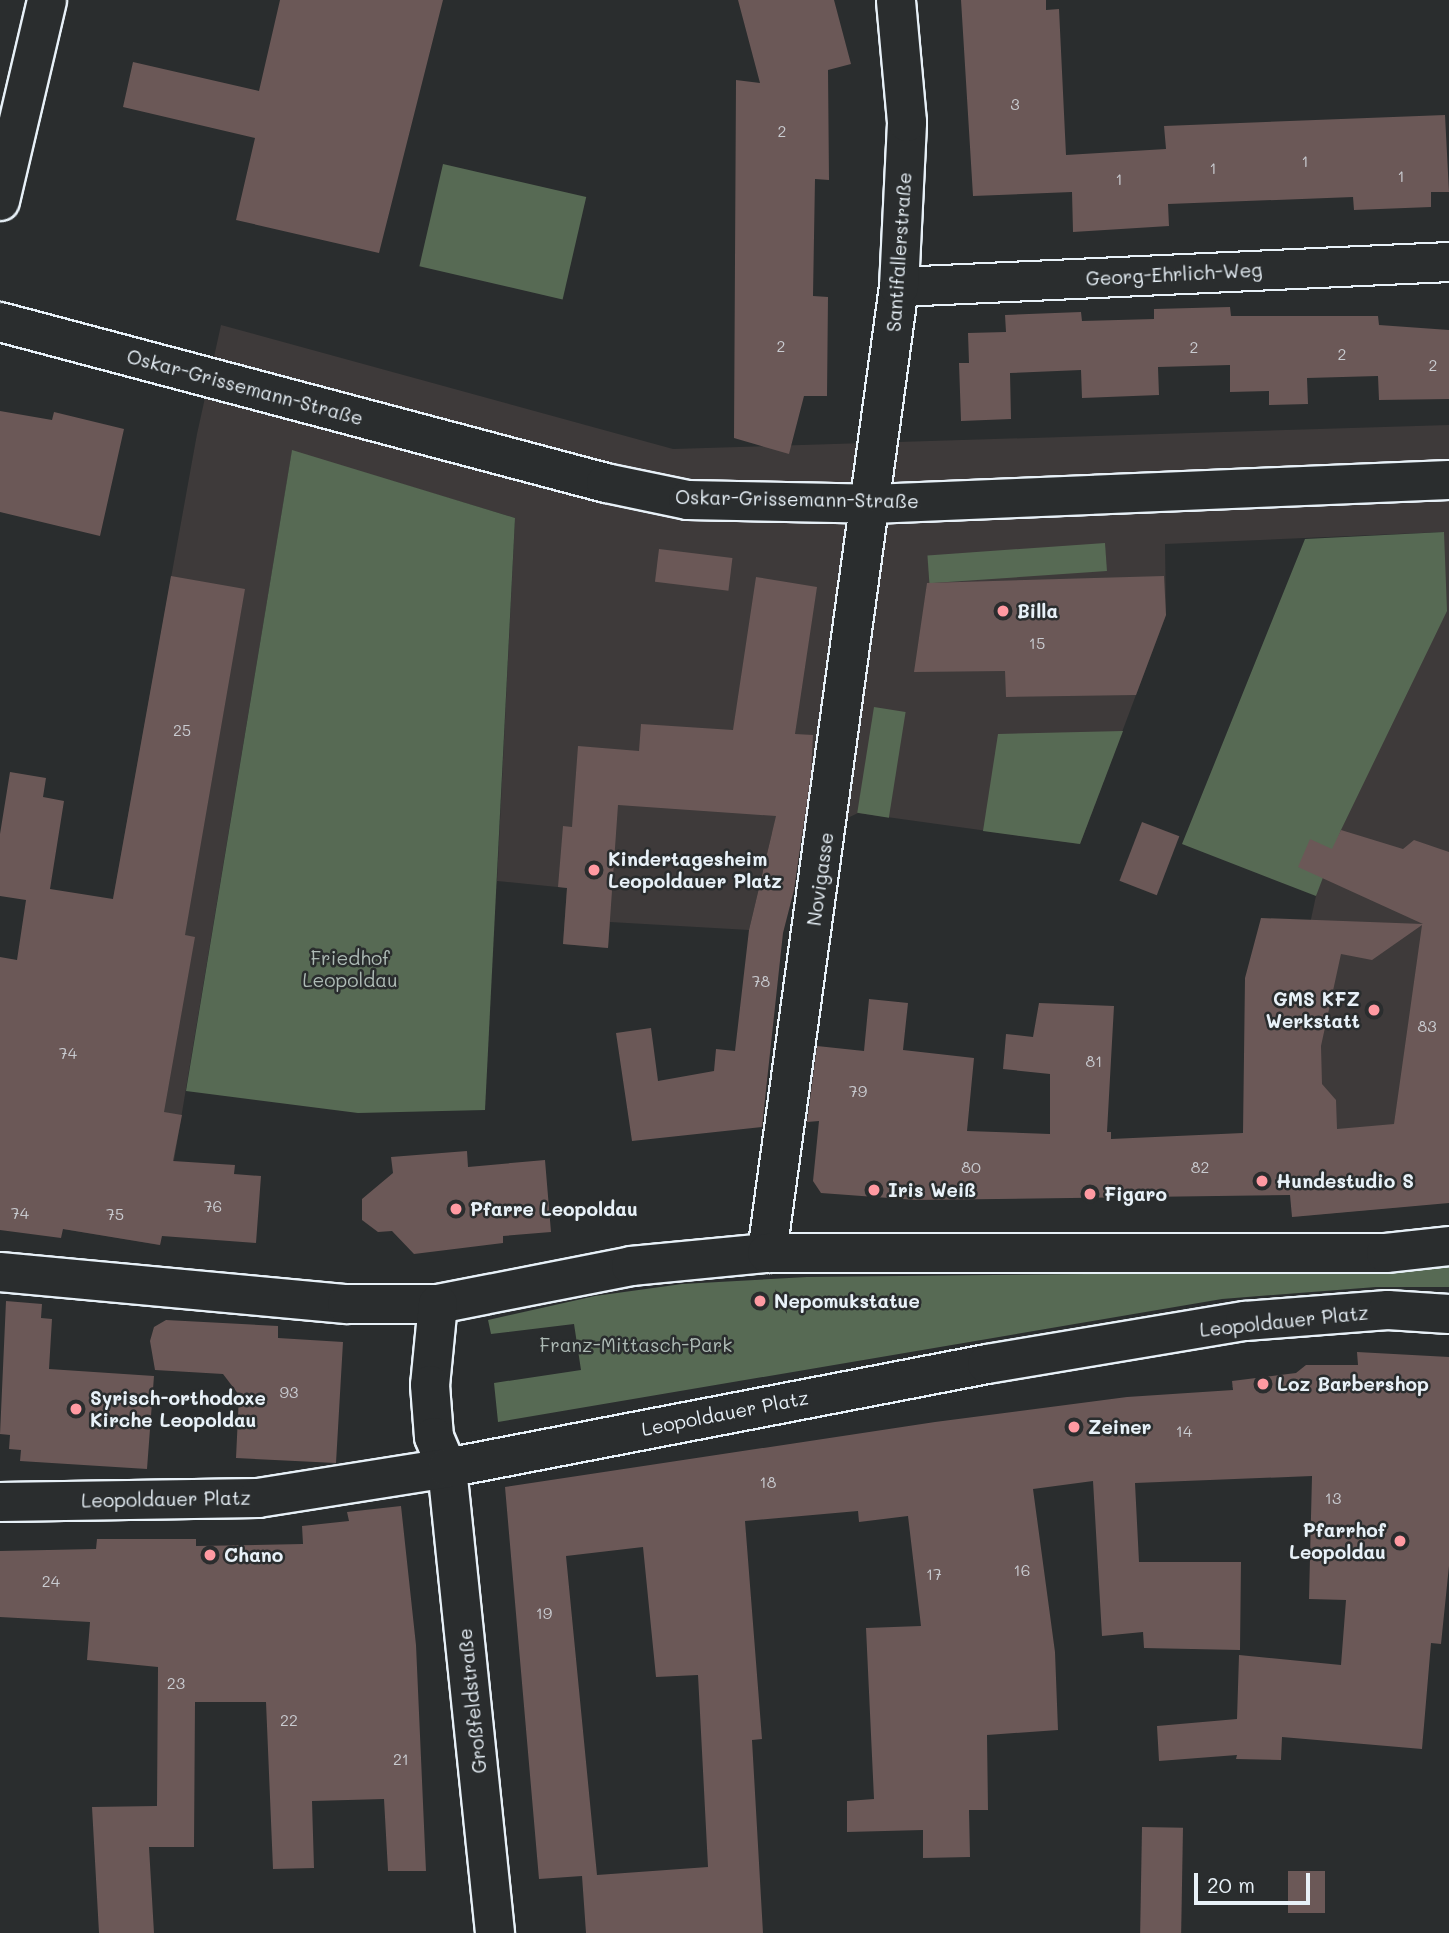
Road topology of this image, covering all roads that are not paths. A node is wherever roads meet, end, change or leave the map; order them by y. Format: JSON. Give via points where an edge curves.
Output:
{"nodes":[{"id":1,"x":47,"y":0,"type":"edge"},
{"id":2,"x":896,"y":0,"type":"edge"},
{"id":3,"x":0,"y":201,"type":"edge"},
{"id":4,"x":1449,"y":261,"type":"edge"},
{"id":5,"x":899,"y":287,"type":"junction"},
{"id":6,"x":0,"y":322,"type":"edge"},
{"id":7,"x":1449,"y":480,"type":"edge"},
{"id":8,"x":872,"y":504,"type":"junction"},
{"id":9,"x":1449,"y":1246,"type":"edge"},
{"id":10,"x":767,"y":1253,"type":"junction"},
{"id":11,"x":0,"y":1272,"type":"edge"},
{"id":12,"x":439,"y":1304,"type":"junction"},
{"id":13,"x":1449,"y":1314,"type":"edge"},
{"id":14,"x":447,"y":1468,"type":"junction"},
{"id":15,"x":0,"y":1502,"type":"edge"},
{"id":16,"x":495,"y":1933,"type":"edge"}],
"edges":[{"from":1,"to":3,"type":"street"},
{"from":2,"to":5,"type":"street","name":"Santifallerstraße","via":[[907,122]]},
{"from":4,"to":5,"type":"street","name":"Georg-Ehrlich-Weg"},
{"from":5,"to":8,"type":"street","name":"Santifallerstraße"},
{"from":6,"to":8,"type":"street","name":"Oskar-Grissemann-Straße","via":[[661,496],[718,502]]},
{"from":7,"to":8,"type":"street","name":"Oskar-Grissemann-Straße"},
{"from":8,"to":10,"type":"street","name":"Novigasse"},
{"from":9,"to":10,"type":"street","via":[[1372,1253]]},
{"from":10,"to":12,"type":"street","via":[[631,1266]]},
{"from":11,"to":12,"type":"street","via":[[347,1304]]},
{"from":12,"to":14,"type":"street","name":"Großfeldstraße","via":[[430,1385],[434,1437]]},
{"from":13,"to":14,"type":"street","name":"Leopoldauer Platz","via":[[1388,1310],[1245,1321],[974,1366]]},
{"from":14,"to":15,"type":"street","name":"Leopoldauer Platz","via":[[258,1498]]},
{"from":14,"to":16,"type":"street","name":"Großfeldstraße"}]}
